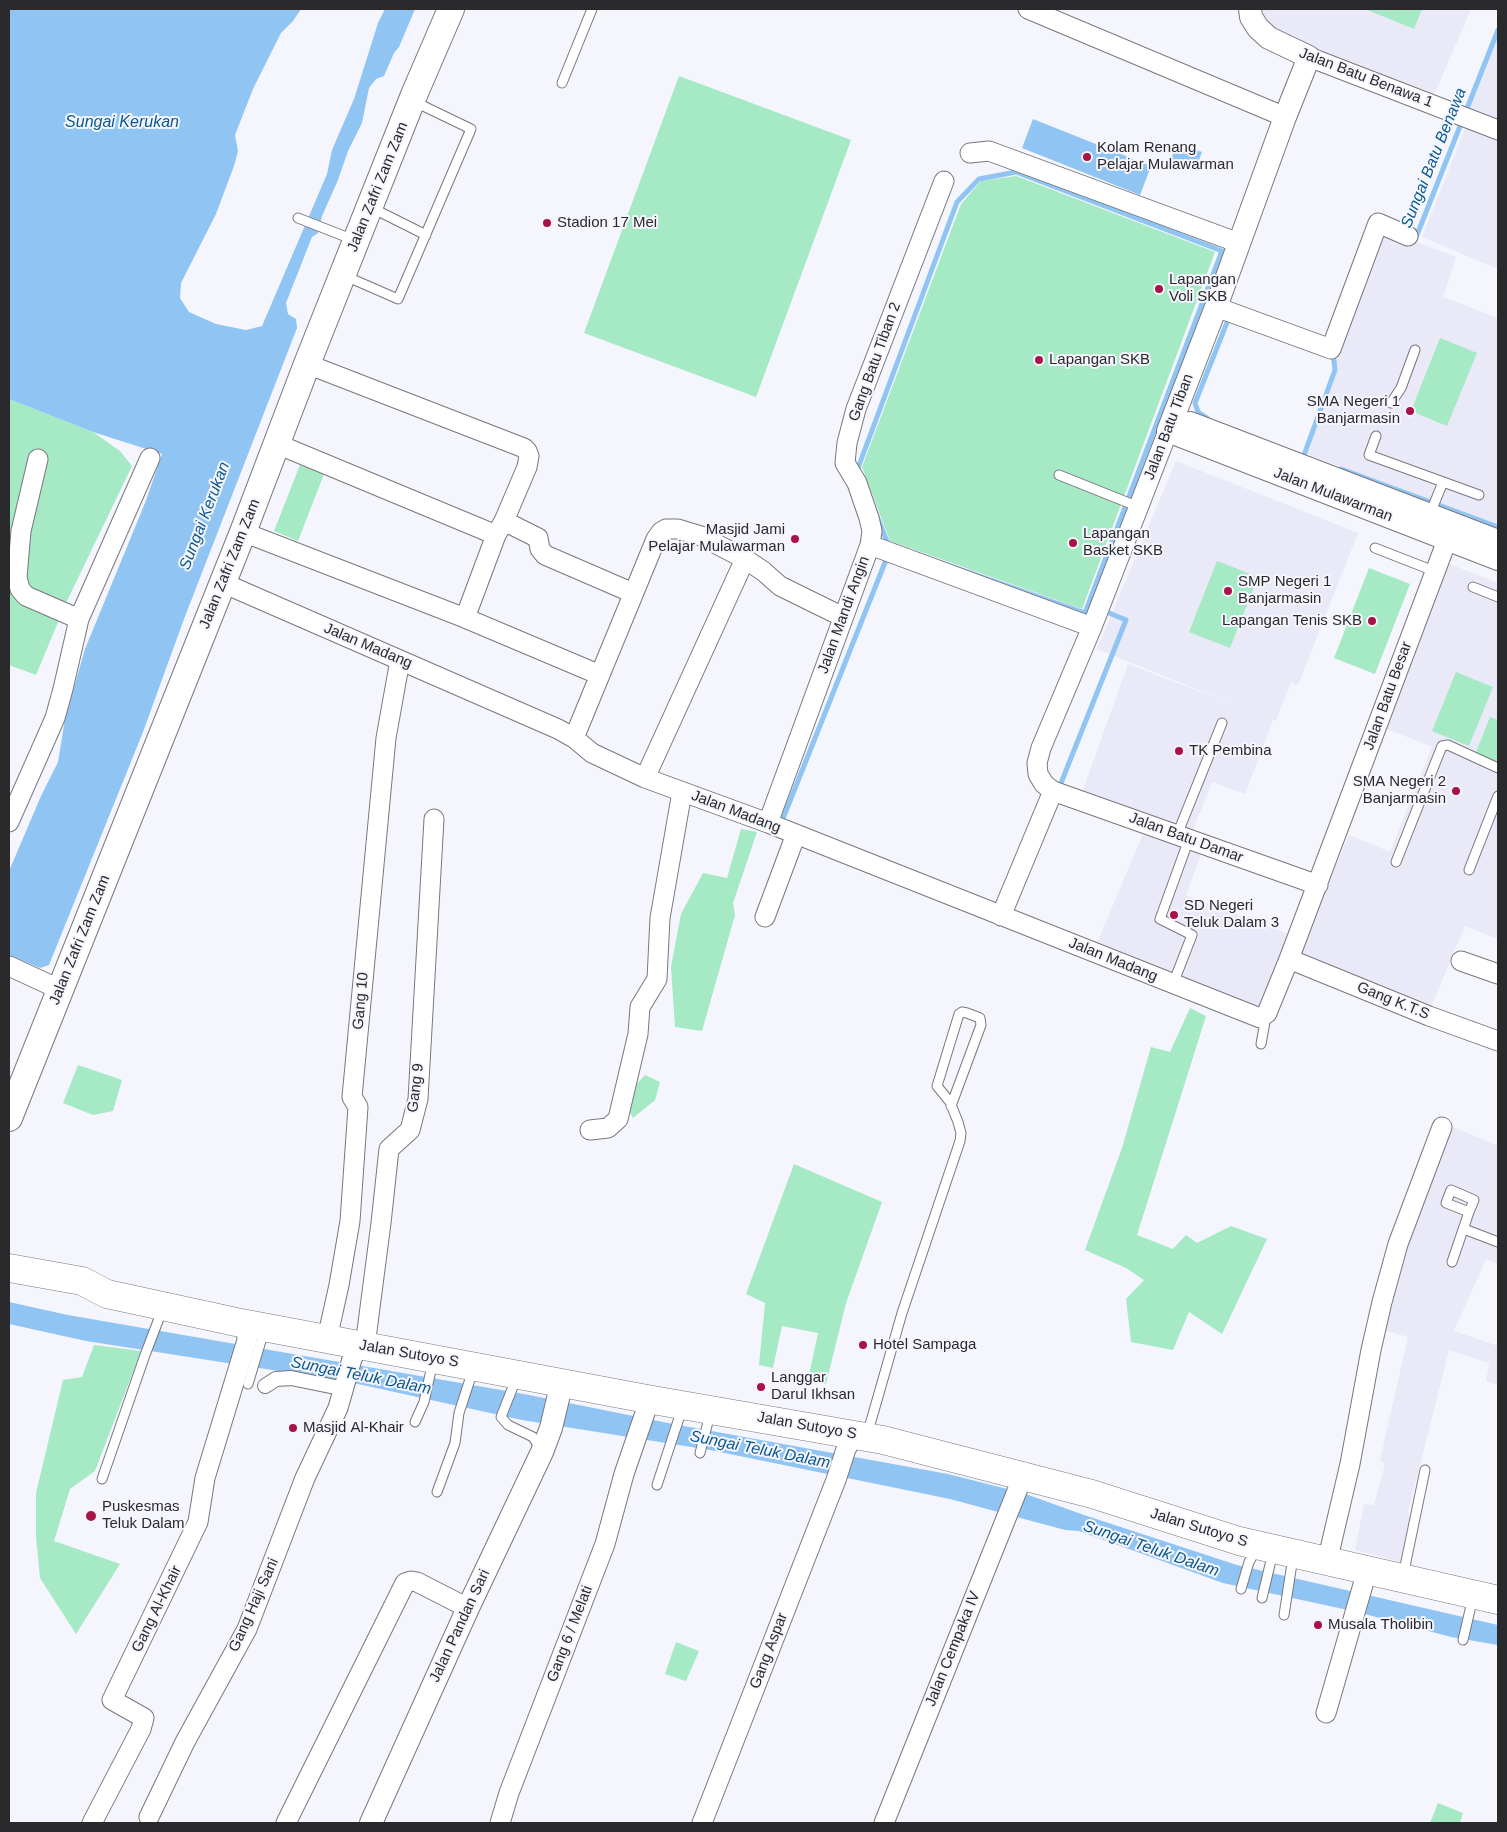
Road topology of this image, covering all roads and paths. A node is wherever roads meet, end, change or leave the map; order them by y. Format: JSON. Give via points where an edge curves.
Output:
{"nodes":[{"id":1,"x":451,"y":9,"type":"edge"},
{"id":2,"x":592,"y":9,"type":"edge"},
{"id":3,"x":1028,"y":9,"type":"edge"},
{"id":4,"x":1250,"y":9,"type":"edge"},
{"id":5,"x":1309,"y":57,"type":"junction"},
{"id":6,"x":562,"y":83,"type":"dead end"},
{"id":7,"x":412,"y":100,"type":"junction"},
{"id":8,"x":1285,"y":117,"type":"junction"},
{"id":9,"x":1498,"y":130,"type":"edge"},
{"id":10,"x":970,"y":153,"type":"dead end"},
{"id":11,"x":944,"y":181,"type":"dead end"},
{"id":12,"x":370,"y":207,"type":"junction"},
{"id":13,"x":298,"y":218,"type":"dead end"},
{"id":14,"x":426,"y":235,"type":"junction"},
{"id":15,"x":1408,"y":236,"type":"dead end"},
{"id":16,"x":356,"y":242,"type":"junction"},
{"id":17,"x":1239,"y":244,"type":"junction"},
{"id":18,"x":343,"y":275,"type":"junction"},
{"id":19,"x":1216,"y":307,"type":"junction"},
{"id":20,"x":1415,"y":350,"type":"dead end"},
{"id":21,"x":307,"y":364,"type":"junction"},
{"id":22,"x":1391,"y":403,"type":"dead end"},
{"id":23,"x":1170,"y":424,"type":"junction"},
{"id":24,"x":1376,"y":436,"type":"dead end"},
{"id":25,"x":277,"y":444,"type":"junction"},
{"id":26,"x":150,"y":458,"type":"dead end"},
{"id":27,"x":38,"y":459,"type":"dead end"},
{"id":28,"x":1059,"y":476,"type":"dead end"},
{"id":29,"x":1443,"y":482,"type":"junction"},
{"id":30,"x":1479,"y":495,"type":"dead end"},
{"id":31,"x":1139,"y":507,"type":"junction"},
{"id":32,"x":1430,"y":514,"type":"junction"},
{"id":33,"x":500,"y":528,"type":"junction"},
{"id":34,"x":1450,"y":531,"type":"junction"},
{"id":35,"x":243,"y":532,"type":"junction"},
{"id":36,"x":1497,"y":543,"type":"edge"},
{"id":37,"x":870,"y":545,"type":"junction"},
{"id":38,"x":1375,"y":548,"type":"dead end"},
{"id":39,"x":744,"y":559,"type":"junction"},
{"id":40,"x":1434,"y":572,"type":"junction"},
{"id":41,"x":222,"y":584,"type":"junction"},
{"id":42,"x":1473,"y":587,"type":"dead end"},
{"id":43,"x":633,"y":593,"type":"junction"},
{"id":44,"x":1498,"y":597,"type":"edge"},
{"id":45,"x":843,"y":617,"type":"junction"},
{"id":46,"x":465,"y":618,"type":"junction"},
{"id":47,"x":79,"y":619,"type":"junction"},
{"id":48,"x":1092,"y":627,"type":"junction"},
{"id":49,"x":400,"y":660,"type":"junction"},
{"id":50,"x":600,"y":675,"type":"junction"},
{"id":51,"x":1222,"y":723,"type":"dead end"},
{"id":52,"x":574,"y":738,"type":"junction"},
{"id":53,"x":1498,"y":768,"type":"edge"},
{"id":54,"x":645,"y":778,"type":"junction"},
{"id":55,"x":1053,"y":791,"type":"junction"},
{"id":56,"x":682,"y":792,"type":"junction"},
{"id":57,"x":1498,"y":796,"type":"edge"},
{"id":58,"x":434,"y":819,"type":"dead end"},
{"id":59,"x":9,"y":822,"type":"edge"},
{"id":60,"x":768,"y":823,"type":"junction"},
{"id":61,"x":796,"y":834,"type":"junction"},
{"id":62,"x":1183,"y":837,"type":"junction"},
{"id":63,"x":1396,"y":862,"type":"dead end"},
{"id":64,"x":1468,"y":870,"type":"dead end"},
{"id":65,"x":1318,"y":885,"type":"junction"},
{"id":66,"x":1001,"y":916,"type":"junction"},
{"id":67,"x":765,"y":917,"type":"dead end"},
{"id":68,"x":1289,"y":959,"type":"junction"},
{"id":69,"x":1461,"y":960,"type":"dead end"},
{"id":70,"x":9,"y":966,"type":"edge"},
{"id":71,"x":1498,"y":974,"type":"edge"},
{"id":72,"x":1173,"y":984,"type":"junction"},
{"id":73,"x":61,"y":990,"type":"junction"},
{"id":74,"x":1263,"y":1016,"type":"junction"},
{"id":75,"x":1498,"y":1041,"type":"edge"},
{"id":76,"x":1261,"y":1044,"type":"dead end"},
{"id":77,"x":952,"y":1106,"type":"junction"},
{"id":78,"x":9,"y":1118,"type":"edge"},
{"id":79,"x":1442,"y":1127,"type":"dead end"},
{"id":80,"x":590,"y":1130,"type":"dead end"},
{"id":81,"x":1470,"y":1212,"type":"dead end"},
{"id":82,"x":1464,"y":1229,"type":"junction"},
{"id":83,"x":1498,"y":1242,"type":"edge"},
{"id":84,"x":1452,"y":1262,"type":"dead end"},
{"id":85,"x":9,"y":1268,"type":"edge"},
{"id":86,"x":9,"y":1285,"type":"edge"},
{"id":87,"x":107,"y":1294,"type":"junction"},
{"id":88,"x":161,"y":1314,"type":"junction"},
{"id":89,"x":254,"y":1334,"type":"junction"},
{"id":90,"x":327,"y":1339,"type":"junction"},
{"id":91,"x":358,"y":1350,"type":"junction"},
{"id":92,"x":432,"y":1366,"type":"junction"},
{"id":93,"x":472,"y":1373,"type":"junction"},
{"id":94,"x":243,"y":1376,"type":"junction"},
{"id":95,"x":516,"y":1381,"type":"junction"},
{"id":96,"x":265,"y":1386,"type":"joint"},
{"id":97,"x":345,"y":1387,"type":"junction"},
{"id":98,"x":561,"y":1390,"type":"junction"},
{"id":99,"x":646,"y":1406,"type":"junction"},
{"id":100,"x":680,"y":1413,"type":"junction"},
{"id":101,"x":709,"y":1417,"type":"junction"},
{"id":102,"x":415,"y":1422,"type":"dead end"},
{"id":103,"x":855,"y":1440,"type":"junction"},
{"id":104,"x":542,"y":1452,"type":"junction"},
{"id":105,"x":700,"y":1453,"type":"dead end"},
{"id":106,"x":1424,"y":1470,"type":"dead end"},
{"id":107,"x":102,"y":1479,"type":"dead end"},
{"id":108,"x":1021,"y":1481,"type":"junction"},
{"id":109,"x":657,"y":1485,"type":"dead end"},
{"id":110,"x":438,"y":1492,"type":"dead end"},
{"id":111,"x":1272,"y":1559,"type":"junction"},
{"id":112,"x":1327,"y":1562,"type":"junction"},
{"id":113,"x":1365,"y":1579,"type":"junction"},
{"id":114,"x":1403,"y":1579,"type":"junction"},
{"id":115,"x":1241,"y":1587,"type":"dead end"},
{"id":116,"x":1263,"y":1596,"type":"dead end"},
{"id":117,"x":1481,"y":1602,"type":"edge"},
{"id":118,"x":468,"y":1608,"type":"junction"},
{"id":119,"x":1284,"y":1615,"type":"dead end"},
{"id":120,"x":1463,"y":1640,"type":"dead end"},
{"id":121,"x":1326,"y":1713,"type":"dead end"},
{"id":122,"x":150,"y":1817,"type":"dead end"},
{"id":123,"x":92,"y":1823,"type":"edge"},
{"id":124,"x":286,"y":1823,"type":"edge"},
{"id":125,"x":371,"y":1823,"type":"edge"},
{"id":126,"x":500,"y":1823,"type":"edge"},
{"id":127,"x":702,"y":1823,"type":"edge"},
{"id":128,"x":884,"y":1823,"type":"edge"}],
"edges":[{"from":1,"to":7,"type":"main road","name":"Jalan Zafri Zam Zam"},
{"from":2,"to":6,"type":"lane"},
{"from":3,"to":8,"type":"street"},
{"from":4,"to":5,"type":"street","name":"Jalan Batu Benawa 1","via":[[1258,28],[1269,38]]},
{"from":5,"to":8,"type":"street","name":"Jalan Batu Tiban"},
{"from":5,"to":9,"type":"street","name":"Jalan Batu Benawa 1"},
{"from":7,"to":12,"type":"main road","name":"Jalan Zafri Zam Zam"},
{"from":7,"to":14,"type":"lane","via":[[471,129]]},
{"from":8,"to":17,"type":"street","name":"Jalan Batu Tiban"},
{"from":10,"to":17,"type":"street","via":[[989,151]]},
{"from":11,"to":37,"type":"street","name":"Gang Batu Tiban 2","via":[[856,408],[847,443],[845,463],[869,518],[872,531]]},
{"from":12,"to":14,"type":"lane"},
{"from":12,"to":16,"type":"main road","name":"Jalan Zafri Zam Zam"},
{"from":13,"to":16,"type":"lane"},
{"from":14,"to":18,"type":"lane","via":[[398,299]]},
{"from":15,"to":19,"type":"street","via":[[1378,223],[1331,349]]},
{"from":16,"to":18,"type":"main road","name":"Jalan Zafri Zam Zam"},
{"from":17,"to":19,"type":"street","name":"Jalan Batu Tiban"},
{"from":18,"to":21,"type":"main road","name":"Jalan Zafri Zam Zam"},
{"from":19,"to":23,"type":"street","name":"Jalan Batu Tiban"},
{"from":20,"to":22,"type":"lane","via":[[1401,388]]},
{"from":21,"to":25,"type":"main road","name":"Jalan Zafri Zam Zam"},
{"from":21,"to":33,"type":"street","via":[[524,448],[529,456],[527,467]]},
{"from":23,"to":31,"type":"street","name":"Jalan Batu Tiban"},
{"from":23,"to":32,"type":"street","name":"Jalan Mulawarman"},
{"from":23,"to":34,"type":"street","name":"Jalan Mulawarman"},
{"from":24,"to":29,"type":"lane","via":[[1369,455]]},
{"from":25,"to":33,"type":"street"},
{"from":25,"to":35,"type":"main road","name":"Jalan Zafri Zam Zam"},
{"from":26,"to":47,"type":"street"},
{"from":27,"to":47,"type":"street","via":[[21,531],[17,577],[20,589],[26,596]]},
{"from":28,"to":31,"type":"lane"},
{"from":29,"to":30,"type":"lane"},
{"from":29,"to":32,"type":"lane"},
{"from":31,"to":48,"type":"street","name":"Jalan Batu Tiban"},
{"from":32,"to":34,"type":"street","name":"Jalan Mulawarman"},
{"from":33,"to":43,"type":"street","via":[[538,538],[545,555]]},
{"from":33,"to":46,"type":"street"},
{"from":34,"to":36,"type":"street","name":"Jalan Mulawarman"},
{"from":34,"to":40,"type":"street","name":"Jalan Batu Besar"},
{"from":35,"to":41,"type":"main road","name":"Jalan Zafri Zam Zam"},
{"from":35,"to":46,"type":"street"},
{"from":37,"to":45,"type":"street","name":"Jalan Mandi Angin"},
{"from":37,"to":48,"type":"street","name":"Jalan Mandi Angin"},
{"from":38,"to":40,"type":"lane"},
{"from":39,"to":43,"type":"street","via":[[701,536],[666,529],[656,540]]},
{"from":39,"to":45,"type":"street","via":[[780,586]]},
{"from":39,"to":54,"type":"street"},
{"from":40,"to":65,"type":"street","name":"Jalan Batu Besar"},
{"from":41,"to":49,"type":"street","name":"Jalan Madang"},
{"from":41,"to":73,"type":"main road","name":"Jalan Zafri Zam Zam"},
{"from":42,"to":44,"type":"lane"},
{"from":43,"to":50,"type":"street"},
{"from":45,"to":60,"type":"street","name":"Jalan Mandi Angin"},
{"from":46,"to":50,"type":"street"},
{"from":47,"to":59,"type":"street","via":[[55,718]]},
{"from":48,"to":55,"type":"street","name":"Jalan Batu Tiban","via":[[1037,763],[1038,774]]},
{"from":49,"to":52,"type":"street","name":"Jalan Madang"},
{"from":49,"to":90,"type":"street","name":"Gang 10","via":[[386,738],[352,1097],[358,1107],[350,1221]]},
{"from":50,"to":52,"type":"street"},
{"from":51,"to":62,"type":"lane"},
{"from":52,"to":54,"type":"street","name":"Jalan Madang","via":[[592,753]]},
{"from":53,"to":63,"type":"lane","via":[[1448,744],[1442,746]]},
{"from":54,"to":56,"type":"street","name":"Jalan Madang"},
{"from":55,"to":62,"type":"street","name":"Jalan Batu Damar"},
{"from":55,"to":66,"type":"street"},
{"from":56,"to":60,"type":"street","name":"Jalan Madang"},
{"from":56,"to":80,"type":"street","via":[[660,918],[657,979],[640,1007],[638,1034],[618,1119],[608,1128]]},
{"from":57,"to":64,"type":"lane"},
{"from":58,"to":91,"type":"street","name":"Gang 9","via":[[418,1099],[410,1130],[388,1148],[380,1233]]},
{"from":60,"to":61,"type":"street","name":"Jalan Madang"},
{"from":61,"to":66,"type":"street","name":"Jalan Madang"},
{"from":61,"to":67,"type":"street"},
{"from":62,"to":65,"type":"street","name":"Jalan Batu Damar"},
{"from":62,"to":72,"type":"lane","via":[[1160,919],[1192,935]]},
{"from":65,"to":68,"type":"street","name":"Jalan Batu Besar"},
{"from":66,"to":72,"type":"street","name":"Jalan Madang"},
{"from":68,"to":74,"type":"street","name":"Jalan Batu Besar","via":[[1282,988]]},
{"from":68,"to":75,"type":"street","name":"Gang K.T.S"},
{"from":69,"to":71,"type":"street"},
{"from":70,"to":73,"type":"street"},
{"from":72,"to":74,"type":"street","name":"Jalan Madang"},
{"from":73,"to":78,"type":"main road","name":"Jalan Zafri Zam Zam"},
{"from":74,"to":76,"type":"lane"},
{"from":77,"to":77,"type":"lane","via":[[939,1090],[938,1080],[959,1014],[967,1012],[980,1018],[981,1025]]},
{"from":77,"to":103,"type":"lane","via":[[961,1133],[960,1141]]},
{"from":79,"to":112,"type":"street","via":[[1398,1244],[1382,1302]]},
{"from":81,"to":82,"type":"lane"},
{"from":82,"to":83,"type":"lane"},
{"from":82,"to":84,"type":"lane"},
{"from":85,"to":87,"type":"highway","name":"Jalan Sutoyo S","via":[[82,1281]]},
{"from":86,"to":87,"type":"highway","name":"Jalan Sutoyo S","via":[[80,1298]]},
{"from":87,"to":88,"type":"highway","name":"Jalan Sutoyo S"},
{"from":88,"to":89,"type":"highway","name":"Jalan Sutoyo S"},
{"from":88,"to":107,"type":"lane"},
{"from":89,"to":90,"type":"highway","name":"Jalan Sutoyo S"},
{"from":89,"to":94,"type":"street"},
{"from":90,"to":91,"type":"highway","name":"Jalan Sutoyo S"},
{"from":91,"to":92,"type":"highway","name":"Jalan Sutoyo S"},
{"from":91,"to":97,"type":"street","name":"Gang 9"},
{"from":92,"to":93,"type":"highway","name":"Jalan Sutoyo S"},
{"from":92,"to":102,"type":"lane","via":[[424,1402]]},
{"from":93,"to":95,"type":"highway","name":"Jalan Sutoyo S"},
{"from":93,"to":110,"type":"lane","via":[[459,1413],[455,1443]]},
{"from":94,"to":96,"type":"lane"},
{"from":94,"to":123,"type":"street","name":"Gang Al-Khair","via":[[205,1478],[198,1522],[112,1700],[144,1718]]},
{"from":95,"to":98,"type":"highway","name":"Jalan Sutoyo S"},
{"from":95,"to":104,"type":"lane","via":[[501,1417],[508,1425],[534,1437]]},
{"from":96,"to":97,"type":"street","via":[[276,1379],[291,1378]]},
{"from":97,"to":122,"type":"street","name":"Gang Haji Sani","via":[[305,1478],[247,1629],[185,1742]]},
{"from":98,"to":99,"type":"highway","name":"Jalan Sutoyo S"},
{"from":98,"to":104,"type":"street","name":"Jalan Pandan Sari"},
{"from":99,"to":100,"type":"highway","name":"Jalan Sutoyo S"},
{"from":99,"to":126,"type":"street","name":"Gang 6 / Melati","via":[[605,1544]]},
{"from":100,"to":101,"type":"highway","name":"Jalan Sutoyo S"},
{"from":100,"to":109,"type":"lane"},
{"from":101,"to":103,"type":"highway","name":"Jalan Sutoyo S"},
{"from":101,"to":105,"type":"lane"},
{"from":103,"to":108,"type":"highway","name":"Jalan Sutoyo S","via":[[945,1455]]},
{"from":103,"to":127,"type":"street","name":"Gang Aspar","via":[[836,1480]]},
{"from":104,"to":118,"type":"street","name":"Jalan Pandan Sari"},
{"from":106,"to":114,"type":"lane"},
{"from":108,"to":111,"type":"highway","name":"Jalan Sutoyo S","via":[[1092,1494],[1216,1535]]},
{"from":108,"to":128,"type":"street","name":"Jalan Cempaka IV"},
{"from":111,"to":112,"type":"highway","name":"Jalan Sutoyo S"},
{"from":111,"to":115,"type":"lane"},
{"from":111,"to":116,"type":"lane"},
{"from":111,"to":119,"type":"lane","via":[[1285,1599]]},
{"from":112,"to":113,"type":"highway","name":"Jalan Sutoyo S"},
{"from":113,"to":114,"type":"highway","name":"Jalan Sutoyo S"},
{"from":113,"to":121,"type":"street"},
{"from":114,"to":117,"type":"highway","name":"Jalan Sutoyo S"},
{"from":117,"to":120,"type":"lane"},
{"from":118,"to":124,"type":"street","via":[[417,1582],[404,1583]]},
{"from":118,"to":125,"type":"street","name":"Jalan Pandan Sari"}]}
